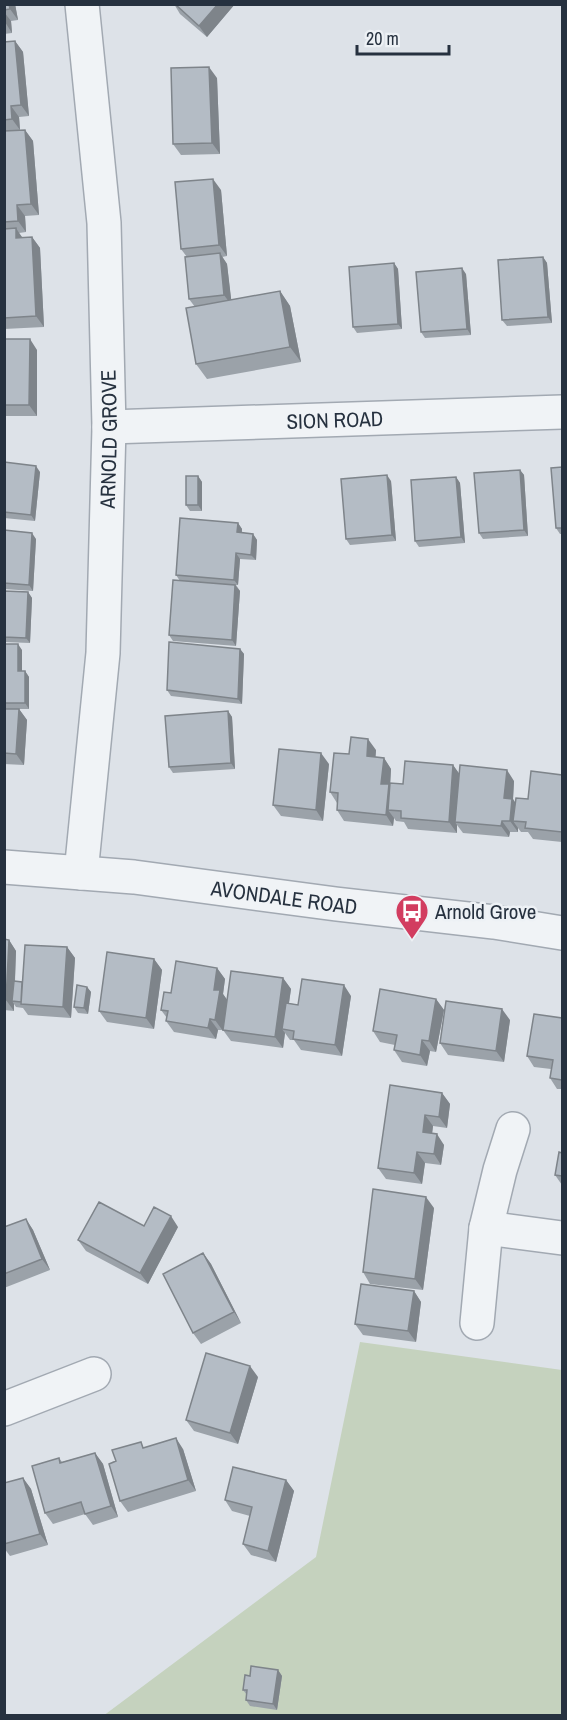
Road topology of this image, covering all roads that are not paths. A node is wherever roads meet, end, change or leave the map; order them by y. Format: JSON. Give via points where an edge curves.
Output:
{"nodes":[{"id":1,"x":82,"y":4,"type":"edge"},
{"id":2,"x":562,"y":412,"type":"edge"},
{"id":3,"x":109,"y":428,"type":"junction"},
{"id":4,"x":4,"y":867,"type":"edge"},
{"id":5,"x":81,"y":873,"type":"junction"},
{"id":6,"x":562,"y":933,"type":"edge"},
{"id":7,"x":513,"y":1130,"type":"dead end"},
{"id":8,"x":486,"y":1228,"type":"junction"},
{"id":9,"x":562,"y":1238,"type":"edge"},
{"id":10,"x":477,"y":1323,"type":"dead end"},
{"id":11,"x":94,"y":1374,"type":"dead end"},
{"id":12,"x":4,"y":1409,"type":"edge"}],
"edges":[{"from":1,"to":3,"type":"street","name":"ARNOLD GROVE","via":[[104,223]]},
{"from":2,"to":3,"type":"street","name":"SION ROAD"},
{"from":3,"to":5,"type":"street","name":"ARNOLD GROVE","via":[[103,653]]},
{"from":4,"to":5,"type":"street","name":"AVONDALE ROAD"},
{"from":5,"to":6,"type":"street","name":"AVONDALE ROAD"},
{"from":7,"to":8,"type":"street"},
{"from":8,"to":9,"type":"street"},
{"from":8,"to":10,"type":"street"},
{"from":11,"to":12,"type":"street"}]}
